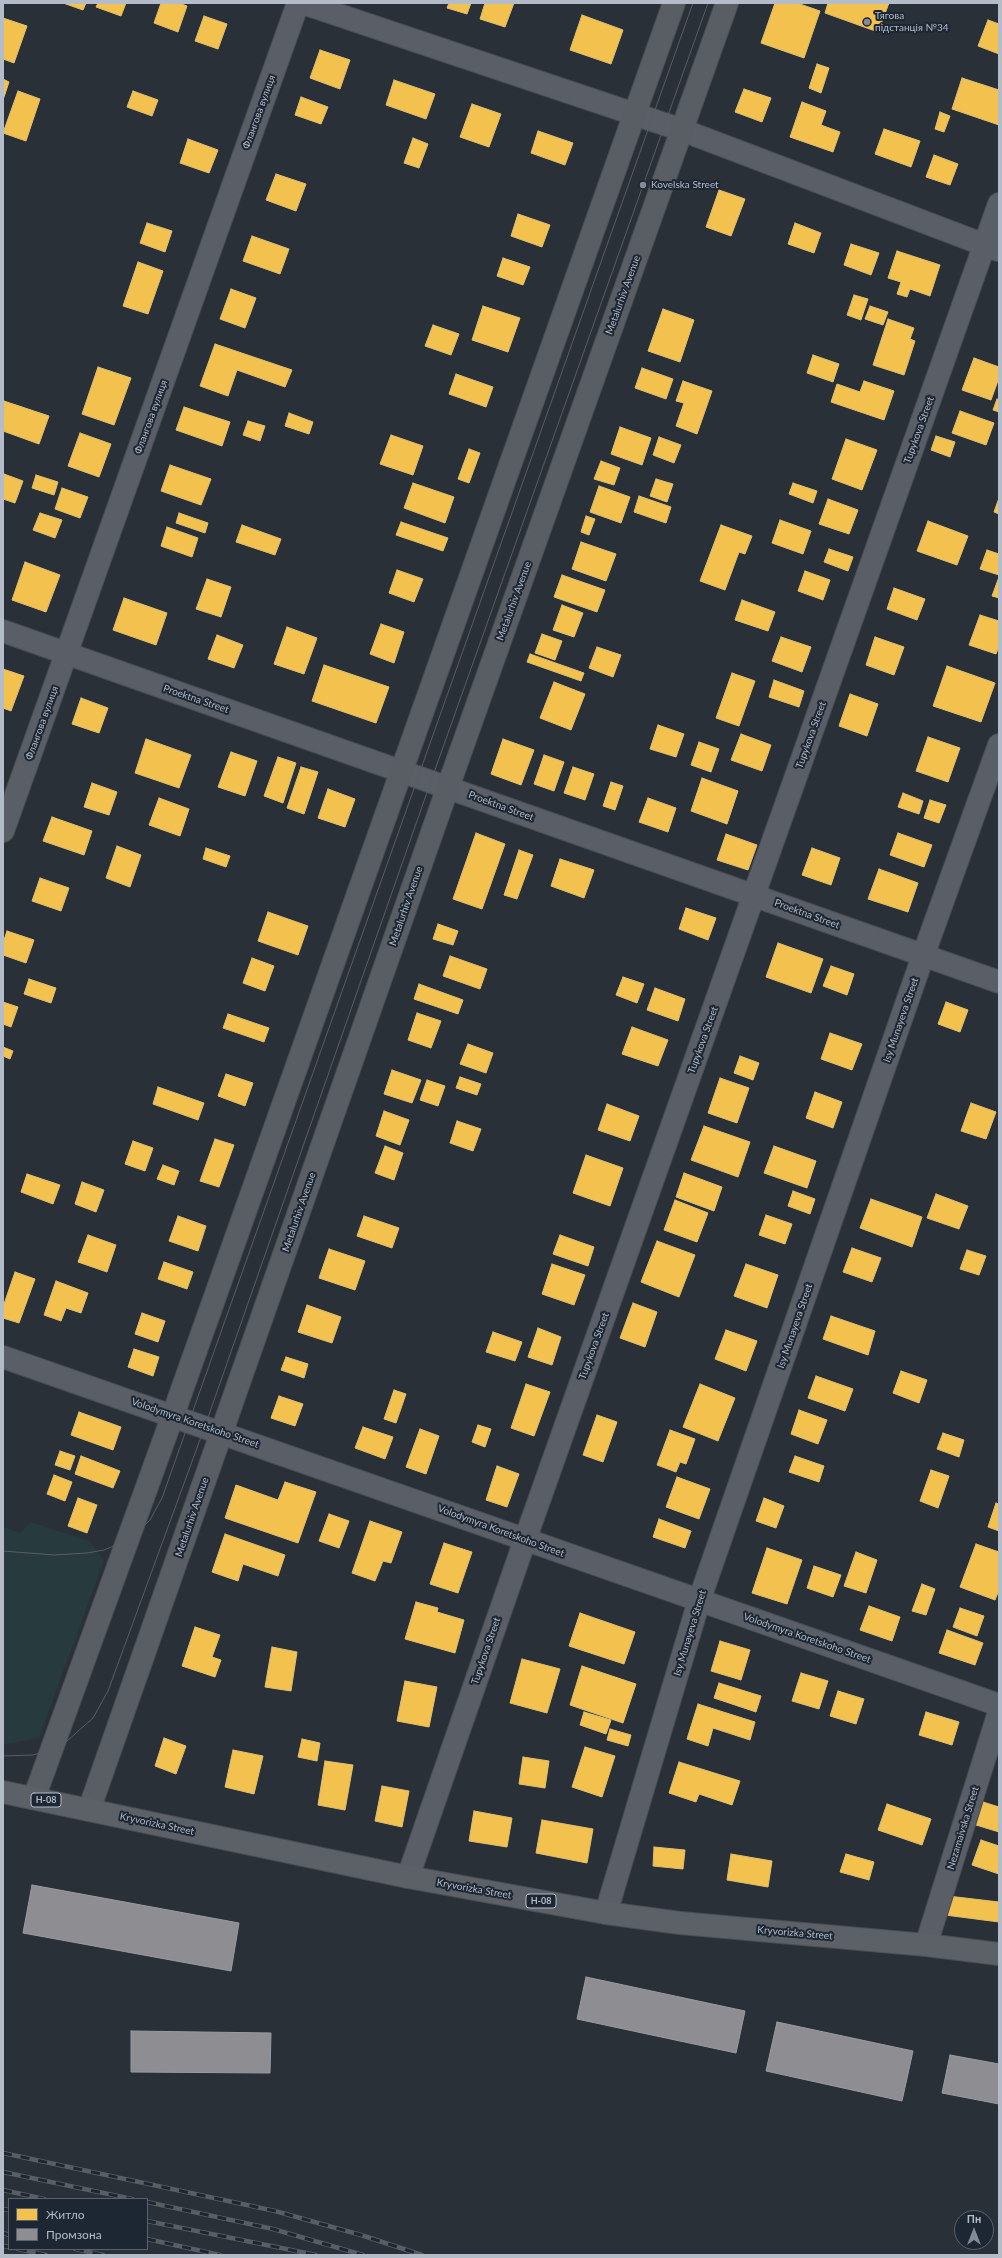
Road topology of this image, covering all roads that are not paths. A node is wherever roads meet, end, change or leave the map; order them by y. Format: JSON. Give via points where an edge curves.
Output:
{"nodes":[{"id":1,"x":298,"y":3,"type":"edge"},
{"id":2,"x":303,"y":3,"type":"edge"},
{"id":3,"x":674,"y":3,"type":"edge"},
{"id":4,"x":727,"y":3,"type":"edge"},
{"id":5,"x":635,"y":114,"type":"junction"},
{"id":6,"x":682,"y":130,"type":"junction"},
{"id":7,"x":999,"y":204,"type":"edge"},
{"id":8,"x":992,"y":248,"type":"edge"},
{"id":9,"x":3,"y":632,"type":"edge"},
{"id":10,"x":67,"y":654,"type":"junction"},
{"id":11,"x":999,"y":745,"type":"edge"},
{"id":12,"x":402,"y":771,"type":"junction"},
{"id":13,"x":448,"y":787,"type":"junction"},
{"id":14,"x":3,"y":831,"type":"edge"},
{"id":15,"x":754,"y":895,"type":"junction"},
{"id":16,"x":923,"y":956,"type":"junction"},
{"id":17,"x":999,"y":982,"type":"edge"},
{"id":18,"x":3,"y":1356,"type":"edge"},
{"id":19,"x":173,"y":1415,"type":"junction"},
{"id":20,"x":222,"y":1432,"type":"junction"},
{"id":21,"x":525,"y":1540,"type":"junction"},
{"id":22,"x":699,"y":1601,"type":"junction"},
{"id":23,"x":999,"y":1704,"type":"edge"},
{"id":24,"x":999,"y":1712,"type":"edge"},
{"id":25,"x":3,"y":1792,"type":"edge"},
{"id":26,"x":34,"y":1798,"type":"junction"},
{"id":27,"x":89,"y":1810,"type":"junction"},
{"id":28,"x":408,"y":1877,"type":"junction"},
{"id":29,"x":606,"y":1913,"type":"junction"},
{"id":30,"x":926,"y":1945,"type":"junction"},
{"id":31,"x":999,"y":1954,"type":"edge"}],
"edges":[{"from":1,"to":10,"type":"street","name":"Флангова вулиця"},
{"from":2,"to":5,"type":"street"},
{"from":3,"to":5,"type":"main road"},
{"from":4,"to":6,"type":"main road","name":"Metalurhiv Avenue"},
{"from":5,"to":6,"type":"street"},
{"from":5,"to":12,"type":"main road"},
{"from":6,"to":8,"type":"street"},
{"from":6,"to":13,"type":"main road","name":"Metalurhiv Avenue"},
{"from":7,"to":8,"type":"street","name":"Tupykova Street"},
{"from":8,"to":15,"type":"street","name":"Tupykova Street"},
{"from":9,"to":10,"type":"street","name":"Proektna Street"},
{"from":10,"to":12,"type":"street","name":"Proektna Street"},
{"from":10,"to":14,"type":"street","name":"Флангова вулиця"},
{"from":11,"to":16,"type":"street","name":"Isy Munayeva Street"},
{"from":12,"to":13,"type":"street","name":"Proektna Street"},
{"from":12,"to":19,"type":"main road"},
{"from":13,"to":15,"type":"street","name":"Proektna Street"},
{"from":13,"to":20,"type":"main road","name":"Metalurhiv Avenue"},
{"from":15,"to":16,"type":"street","name":"Proektna Street"},
{"from":15,"to":21,"type":"street","name":"Tupykova Street"},
{"from":16,"to":17,"type":"street","name":"Proektna Street"},
{"from":16,"to":22,"type":"street","name":"Isy Munayeva Street"},
{"from":18,"to":19,"type":"street","name":"Volodymyra Koretskoho Street"},
{"from":19,"to":20,"type":"street","name":"Volodymyra Koretskoho Street"},
{"from":19,"to":26,"type":"main road"},
{"from":20,"to":21,"type":"street","name":"Volodymyra Koretskoho Street"},
{"from":20,"to":27,"type":"main road","name":"Metalurhiv Avenue"},
{"from":21,"to":22,"type":"street","name":"Volodymyra Koretskoho Street"},
{"from":21,"to":28,"type":"street","name":"Tupykova Street"},
{"from":22,"to":23,"type":"street","name":"Volodymyra Koretskoho Street"},
{"from":22,"to":29,"type":"street","name":"Isy Munayeva Street"},
{"from":24,"to":30,"type":"street","name":"Nezamaivska Street"},
{"from":25,"to":26,"type":"main road","name":"Kryvorizka Street","number":"Н-08"},
{"from":26,"to":27,"type":"main road","name":"Kryvorizka Street","number":"Н-08"},
{"from":27,"to":28,"type":"main road","name":"Kryvorizka Street","number":"Н-08"},
{"from":28,"to":29,"type":"main road","name":"Kryvorizka Street","number":"Н-08"},
{"from":29,"to":30,"type":"main road","name":"Kryvorizka Street","number":"Н-08","via":[[680,1923]]},
{"from":30,"to":31,"type":"main road","name":"Kryvorizka Street","number":"Н-08"}]}
